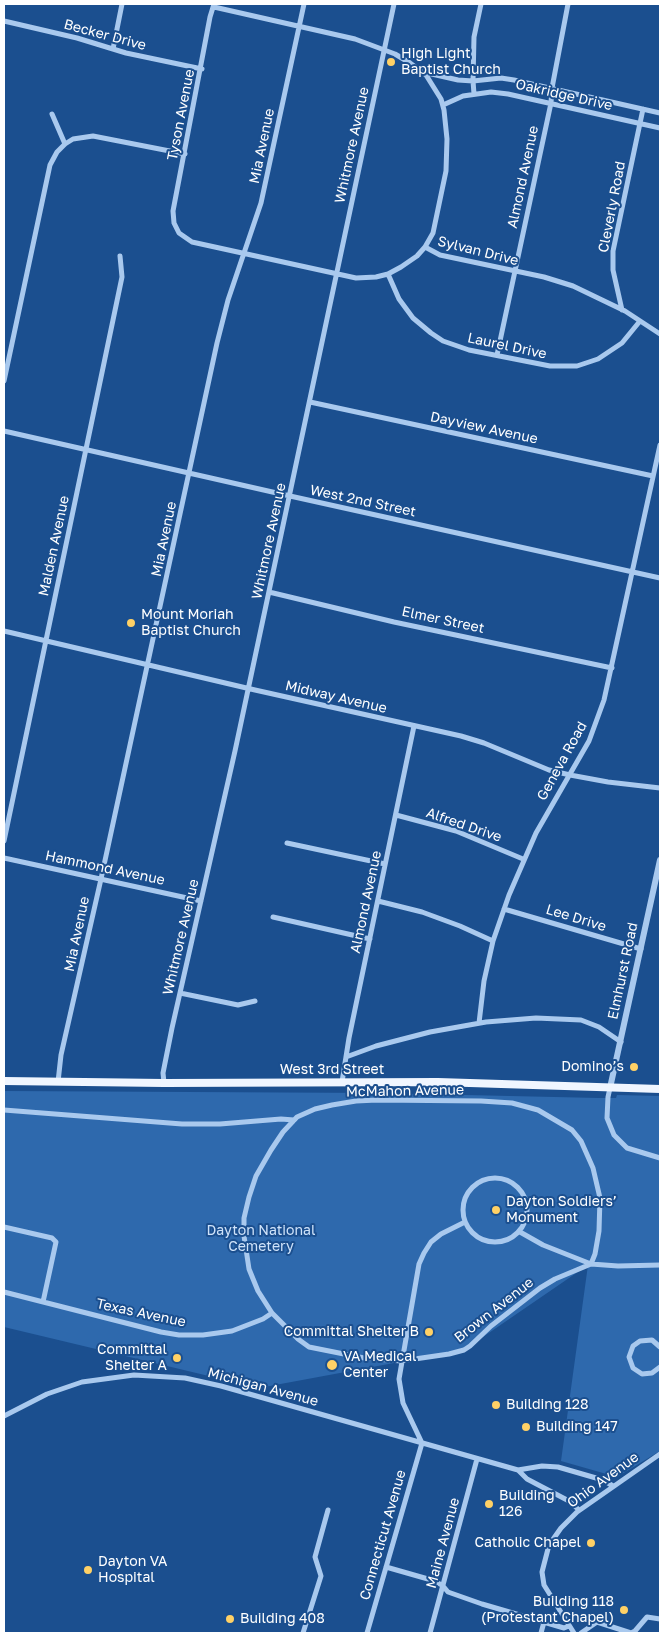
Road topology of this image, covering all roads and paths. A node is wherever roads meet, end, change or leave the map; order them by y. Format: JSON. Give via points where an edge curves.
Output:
{"nodes":[{"id":1,"x":122,"y":4,"type":"edge"},
{"id":2,"x":304,"y":4,"type":"edge"},
{"id":3,"x":394,"y":4,"type":"edge"},
{"id":4,"x":481,"y":4,"type":"edge"},
{"id":5,"x":568,"y":4,"type":"edge"},
{"id":6,"x":214,"y":5,"type":"edge"},
{"id":7,"x":4,"y":21,"type":"edge"},
{"id":8,"x":299,"y":26,"type":"junction"},
{"id":9,"x":113,"y":49,"type":"junction"},
{"id":10,"x":384,"y":50,"type":"junction"},
{"id":11,"x":202,"y":69,"type":"junction"},
{"id":12,"x":423,"y":72,"type":"junction"},
{"id":13,"x":473,"y":81,"type":"junction"},
{"id":14,"x":552,"y":88,"type":"junction"},
{"id":15,"x":474,"y":94,"type":"junction"},
{"id":16,"x":551,"y":103,"type":"junction"},
{"id":17,"x":443,"y":105,"type":"junction"},
{"id":18,"x":643,"y":109,"type":"junction"},
{"id":19,"x":660,"y":113,"type":"edge"},
{"id":20,"x":52,"y":114,"type":"dead end"},
{"id":21,"x":640,"y":124,"type":"junction"},
{"id":22,"x":660,"y":128,"type":"edge"},
{"id":23,"x":65,"y":144,"type":"junction"},
{"id":24,"x":185,"y":154,"type":"junction"},
{"id":25,"x":176,"y":228,"type":"joint"},
{"id":26,"x":425,"y":247,"type":"junction"},
{"id":27,"x":245,"y":254,"type":"junction"},
{"id":28,"x":120,"y":256,"type":"dead end"},
{"id":29,"x":515,"y":271,"type":"junction"},
{"id":30,"x":388,"y":274,"type":"junction"},
{"id":31,"x":336,"y":275,"type":"junction"},
{"id":32,"x":622,"y":310,"type":"junction"},
{"id":33,"x":640,"y":322,"type":"junction"},
{"id":34,"x":660,"y":334,"type":"edge"},
{"id":35,"x":497,"y":355,"type":"junction"},
{"id":36,"x":4,"y":381,"type":"edge"},
{"id":37,"x":310,"y":402,"type":"junction"},
{"id":38,"x":4,"y":431,"type":"edge"},
{"id":39,"x":660,"y":445,"type":"edge"},
{"id":40,"x":86,"y":450,"type":"junction"},
{"id":41,"x":189,"y":474,"type":"junction"},
{"id":42,"x":653,"y":476,"type":"junction"},
{"id":43,"x":290,"y":496,"type":"junction"},
{"id":44,"x":634,"y":572,"type":"junction"},
{"id":45,"x":660,"y":578,"type":"edge"},
{"id":46,"x":270,"y":592,"type":"junction"},
{"id":47,"x":4,"y":631,"type":"edge"},
{"id":48,"x":46,"y":640,"type":"junction"},
{"id":49,"x":148,"y":664,"type":"junction"},
{"id":50,"x":612,"y":668,"type":"junction"},
{"id":51,"x":248,"y":688,"type":"junction"},
{"id":52,"x":414,"y":726,"type":"junction"},
{"id":53,"x":570,"y":775,"type":"junction"},
{"id":54,"x":660,"y":788,"type":"edge"},
{"id":55,"x":396,"y":815,"type":"junction"},
{"id":56,"x":4,"y":841,"type":"edge"},
{"id":57,"x":287,"y":843,"type":"dead end"},
{"id":58,"x":4,"y":858,"type":"edge"},
{"id":59,"x":523,"y":859,"type":"junction"},
{"id":60,"x":660,"y":860,"type":"edge"},
{"id":61,"x":385,"y":864,"type":"junction"},
{"id":62,"x":101,"y":879,"type":"junction"},
{"id":63,"x":201,"y":901,"type":"junction"},
{"id":64,"x":378,"y":901,"type":"junction"},
{"id":65,"x":504,"y":909,"type":"junction"},
{"id":66,"x":273,"y":917,"type":"dead end"},
{"id":67,"x":370,"y":938,"type":"junction"},
{"id":68,"x":493,"y":941,"type":"junction"},
{"id":69,"x":641,"y":949,"type":"junction"},
{"id":70,"x":180,"y":993,"type":"junction"},
{"id":71,"x":255,"y":1001,"type":"dead end"},
{"id":72,"x":479,"y":1023,"type":"junction"},
{"id":73,"x":621,"y":1042,"type":"junction"},
{"id":74,"x":346,"y":1057,"type":"junction"},
{"id":75,"x":4,"y":1081,"type":"edge"},
{"id":76,"x":58,"y":1082,"type":"junction"},
{"id":77,"x":342,"y":1082,"type":"junction"},
{"id":78,"x":164,"y":1083,"type":"junction"},
{"id":79,"x":610,"y":1088,"type":"junction"},
{"id":80,"x":660,"y":1089,"type":"edge"},
{"id":81,"x":4,"y":1110,"type":"edge"},
{"id":82,"x":294,"y":1120,"type":"junction"},
{"id":83,"x":660,"y":1158,"type":"edge"},
{"id":84,"x":465,"y":1222,"type":"junction"},
{"id":85,"x":4,"y":1227,"type":"edge"},
{"id":86,"x":520,"y":1232,"type":"junction"},
{"id":87,"x":591,"y":1264,"type":"junction"},
{"id":88,"x":660,"y":1265,"type":"edge"},
{"id":89,"x":4,"y":1292,"type":"edge"},
{"id":90,"x":43,"y":1302,"type":"junction"},
{"id":91,"x":272,"y":1313,"type":"junction"},
{"id":92,"x":660,"y":1347,"type":"edge"},
{"id":93,"x":401,"y":1361,"type":"junction"},
{"id":94,"x":660,"y":1367,"type":"edge"},
{"id":95,"x":4,"y":1416,"type":"edge"},
{"id":96,"x":422,"y":1443,"type":"junction"},
{"id":97,"x":660,"y":1454,"type":"edge"},
{"id":98,"x":477,"y":1459,"type":"junction"},
{"id":99,"x":518,"y":1470,"type":"junction"},
{"id":100,"x":614,"y":1486,"type":"junction"},
{"id":101,"x":328,"y":1510,"type":"dead end"},
{"id":102,"x":579,"y":1510,"type":"junction"},
{"id":103,"x":386,"y":1567,"type":"junction"},
{"id":104,"x":443,"y":1586,"type":"junction"},
{"id":105,"x":660,"y":1619,"type":"edge"},
{"id":106,"x":544,"y":1622,"type":"junction"},
{"id":107,"x":570,"y":1626,"type":"junction"},
{"id":108,"x":303,"y":1633,"type":"edge"},
{"id":109,"x":367,"y":1633,"type":"edge"},
{"id":110,"x":430,"y":1633,"type":"edge"},
{"id":111,"x":541,"y":1633,"type":"edge"},
{"id":112,"x":574,"y":1633,"type":"edge"},
{"id":113,"x":581,"y":1633,"type":"edge"}],
"edges":[{"from":1,"to":9,"type":"street"},
{"from":2,"to":8,"type":"street","name":"Mia Avenue"},
{"from":3,"to":10,"type":"street","name":"Whitmore Avenue"},
{"from":4,"to":13,"type":"street","via":[[474,37]]},
{"from":5,"to":14,"type":"street","name":"Almond Avenue"},
{"from":6,"to":8,"type":"street","name":"Oakridge Drive"},
{"from":6,"to":11,"type":"street","name":"Tyson Avenue"},
{"from":7,"to":9,"type":"street","name":"Becker Drive"},
{"from":8,"to":10,"type":"street","name":"Oakridge Drive","via":[[355,39]]},
{"from":8,"to":27,"type":"street","name":"Mia Avenue","via":[[261,203]]},
{"from":9,"to":11,"type":"street","name":"Becker Drive"},
{"from":10,"to":12,"type":"street","name":"Oakridge Drive"},
{"from":10,"to":31,"type":"street","name":"Whitmore Avenue"},
{"from":11,"to":24,"type":"street","name":"Tyson Avenue"},
{"from":12,"to":13,"type":"street","name":"Oakridge Drive"},
{"from":12,"to":17,"type":"street","name":"Oakridge Drive"},
{"from":13,"to":14,"type":"street","name":"Oakridge Drive","via":[[501,78]]},
{"from":13,"to":15,"type":"street"},
{"from":14,"to":16,"type":"street","name":"Almond Avenue"},
{"from":14,"to":18,"type":"street","name":"Oakridge Drive"},
{"from":15,"to":16,"type":"street","name":"Oakridge Drive","via":[[491,92]]},
{"from":15,"to":17,"type":"street","name":"Oakridge Drive"},
{"from":16,"to":21,"type":"street","name":"Oakridge Drive"},
{"from":16,"to":29,"type":"street","name":"Almond Avenue"},
{"from":17,"to":26,"type":"street","via":[[446,171],[435,227]]},
{"from":18,"to":19,"type":"street","name":"Oakridge Drive"},
{"from":18,"to":21,"type":"street","name":"Cleverly Road"},
{"from":20,"to":23,"type":"street"},
{"from":21,"to":22,"type":"street","name":"Oakridge Drive"},
{"from":21,"to":32,"type":"street","name":"Cleverly Road","via":[[613,251],[613,270]]},
{"from":23,"to":24,"type":"street","via":[[88,136]]},
{"from":23,"to":36,"type":"street","via":[[50,165]]},
{"from":24,"to":25,"type":"street","name":"Tyson Avenue","via":[[173,211]]},
{"from":25,"to":27,"type":"street","name":"Sylvan Drive","via":[[192,242]]},
{"from":26,"to":29,"type":"street","name":"Sylvan Drive","via":[[440,255]]},
{"from":26,"to":30,"type":"street","name":"Sylvan Drive","via":[[406,264]]},
{"from":27,"to":31,"type":"street","name":"Sylvan Drive"},
{"from":27,"to":41,"type":"street","name":"Mia Avenue","via":[[224,314]]},
{"from":28,"to":40,"type":"street","name":"Malden Avenue","via":[[122,277]]},
{"from":29,"to":32,"type":"street","name":"Sylvan Drive","via":[[573,286]]},
{"from":29,"to":35,"type":"street","name":"Almond Avenue"},
{"from":30,"to":31,"type":"street","name":"Sylvan Drive","via":[[363,278]]},
{"from":30,"to":35,"type":"street","name":"Laurel Drive","via":[[404,306],[431,334],[457,347]]},
{"from":31,"to":37,"type":"street","name":"Whitmore Avenue"},
{"from":32,"to":33,"type":"street","name":"Sylvan Drive"},
{"from":33,"to":34,"type":"street","name":"Sylvan Drive"},
{"from":33,"to":35,"type":"street","name":"Laurel Drive","via":[[611,352],[577,366],[550,366]]},
{"from":37,"to":42,"type":"street","name":"Dayview Avenue"},
{"from":37,"to":43,"type":"street","name":"Whitmore Avenue"},
{"from":38,"to":40,"type":"street","name":"West 2nd Street"},
{"from":39,"to":42,"type":"street","name":"Geneva Road"},
{"from":40,"to":41,"type":"street","name":"West 2nd Street"},
{"from":40,"to":48,"type":"street","name":"Malden Avenue"},
{"from":41,"to":43,"type":"street","name":"West 2nd Street"},
{"from":41,"to":49,"type":"street","name":"Mia Avenue"},
{"from":42,"to":44,"type":"street","name":"Geneva Road"},
{"from":43,"to":44,"type":"street","name":"West 2nd Street"},
{"from":43,"to":46,"type":"street","name":"Whitmore Avenue"},
{"from":44,"to":45,"type":"street","name":"West 2nd Street"},
{"from":44,"to":50,"type":"street","name":"Geneva Road"},
{"from":46,"to":50,"type":"street","name":"Elmer Street"},
{"from":46,"to":51,"type":"street","name":"Whitmore Avenue"},
{"from":47,"to":48,"type":"street","name":"Midway Avenue"},
{"from":48,"to":49,"type":"street","name":"Midway Avenue"},
{"from":48,"to":56,"type":"street","name":"Malden Avenue"},
{"from":49,"to":51,"type":"street","name":"Midway Avenue"},
{"from":49,"to":62,"type":"street","name":"Mia Avenue"},
{"from":50,"to":53,"type":"street","name":"Geneva Road","via":[[594,727]]},
{"from":51,"to":52,"type":"street","name":"Midway Avenue"},
{"from":51,"to":63,"type":"street","name":"Whitmore Avenue"},
{"from":52,"to":53,"type":"street","name":"Midway Avenue","via":[[473,739]]},
{"from":52,"to":55,"type":"street","name":"Almond Avenue"},
{"from":53,"to":54,"type":"street","name":"Midway Avenue"},
{"from":53,"to":59,"type":"street","name":"Geneva Road"},
{"from":55,"to":59,"type":"street","name":"Alfred Drive","via":[[456,831]]},
{"from":55,"to":61,"type":"street","name":"Almond Avenue"},
{"from":57,"to":61,"type":"street"},
{"from":58,"to":62,"type":"street","name":"Hammond Avenue"},
{"from":59,"to":65,"type":"street","name":"Geneva Road"},
{"from":60,"to":69,"type":"street","name":"Elmhurst Road"},
{"from":61,"to":64,"type":"street","name":"Almond Avenue"},
{"from":62,"to":63,"type":"street","name":"Hammond Avenue"},
{"from":62,"to":76,"type":"street","name":"Mia Avenue"},
{"from":63,"to":70,"type":"street","name":"Whitmore Avenue"},
{"from":64,"to":67,"type":"street","name":"Almond Avenue"},
{"from":64,"to":68,"type":"street","via":[[422,912]]},
{"from":65,"to":68,"type":"street","name":"Geneva Road"},
{"from":65,"to":69,"type":"street","name":"Lee Drive"},
{"from":66,"to":67,"type":"street"},
{"from":67,"to":74,"type":"street","name":"Almond Avenue"},
{"from":68,"to":72,"type":"street","name":"Geneva Road"},
{"from":69,"to":73,"type":"street","name":"Elmhurst Road"},
{"from":70,"to":71,"type":"street","via":[[233,1004]]},
{"from":70,"to":78,"type":"street","name":"Whitmore Avenue","via":[[163,1072]]},
{"from":72,"to":73,"type":"street","via":[[536,1018],[575,1019],[599,1027]]},
{"from":72,"to":74,"type":"street","via":[[409,1037]]},
{"from":73,"to":79,"type":"street","name":"Elmhurst Road"},
{"from":74,"to":77,"type":"street","name":"Almond Avenue"},
{"from":75,"to":76,"type":"main road","name":"West 3rd Street"},
{"from":76,"to":78,"type":"main road","name":"West 3rd Street"},
{"from":77,"to":78,"type":"main road","name":"West 3rd Street"},
{"from":77,"to":79,"type":"main road","name":"West 3rd Street"},
{"from":79,"to":80,"type":"main road","name":"West 3rd Street"},
{"from":79,"to":83,"type":"street","via":[[607,1118],[614,1135],[627,1148]]},
{"from":81,"to":82,"type":"street","name":"McMahon Avenue","via":[[182,1124]]},
{"from":82,"to":87,"type":"street","name":"McMahon Avenue","via":[[315,1109],[370,1100],[482,1101],[512,1103],[538,1110],[575,1134],[593,1168],[601,1214]]},
{"from":82,"to":91,"type":"street","name":"Brown Avenue","via":[[256,1176],[244,1218],[244,1245],[249,1269]]},
{"from":84,"to":86,"type":"street","via":[[474,1234],[492,1241],[507,1239]]},
{"from":84,"to":86,"type":"street","via":[[464,1206],[469,1191],[486,1179],[502,1179],[517,1186],[525,1199],[526,1216]]},
{"from":84,"to":93,"type":"street","via":[[431,1242],[421,1258]]},
{"from":85,"to":90,"type":"street","via":[[52,1238],[56,1242]]},
{"from":86,"to":87,"type":"street"},
{"from":87,"to":88,"type":"street"},
{"from":87,"to":93,"type":"street","name":"Brown Avenue","via":[[540,1288],[464,1350],[428,1359]]},
{"from":89,"to":90,"type":"street","name":"Texas Avenue"},
{"from":90,"to":91,"type":"street","name":"Texas Avenue","via":[[179,1335],[207,1335],[232,1330]]},
{"from":91,"to":93,"type":"street","name":"Brown Avenue","via":[[309,1347],[364,1358]]},
{"from":92,"to":94,"type":"street","via":[[652,1340],[640,1341],[633,1346],[629,1358],[633,1368],[642,1374],[652,1373]]},
{"from":93,"to":96,"type":"street","via":[[401,1397]]},
{"from":95,"to":96,"type":"street","name":"Michigan Avenue","via":[[47,1394],[82,1382],[134,1375],[165,1376],[221,1386]]},
{"from":96,"to":98,"type":"street","name":"Michigan Avenue"},
{"from":96,"to":103,"type":"street","name":"Connecticut Avenue"},
{"from":97,"to":100,"type":"street","name":"Ohio Avenue"},
{"from":98,"to":99,"type":"street","name":"Michigan Avenue"},
{"from":98,"to":104,"type":"street","name":"Maine Avenue"},
{"from":99,"to":100,"type":"street","name":"Michigan Avenue","via":[[558,1467],[599,1478]]},
{"from":99,"to":102,"type":"street","name":"Michigan Avenue","via":[[527,1479],[569,1501]]},
{"from":100,"to":102,"type":"street","name":"Ohio Avenue"},
{"from":101,"to":108,"type":"street","via":[[315,1557],[321,1576]]},
{"from":102,"to":107,"type":"street","name":"Ohio Avenue","via":[[550,1545],[542,1572],[547,1593]]},
{"from":103,"to":104,"type":"street"},
{"from":103,"to":109,"type":"street","name":"Connecticut Avenue"},
{"from":104,"to":106,"type":"street","via":[[456,1595]]},
{"from":104,"to":110,"type":"street","name":"Maine Avenue"},
{"from":105,"to":113,"type":"street","via":[[647,1617],[631,1633],[597,1622]]},
{"from":106,"to":107,"type":"street","via":[[564,1628]]},
{"from":106,"to":111,"type":"street"},
{"from":107,"to":112,"type":"street","name":"Ohio Avenue"}]}
